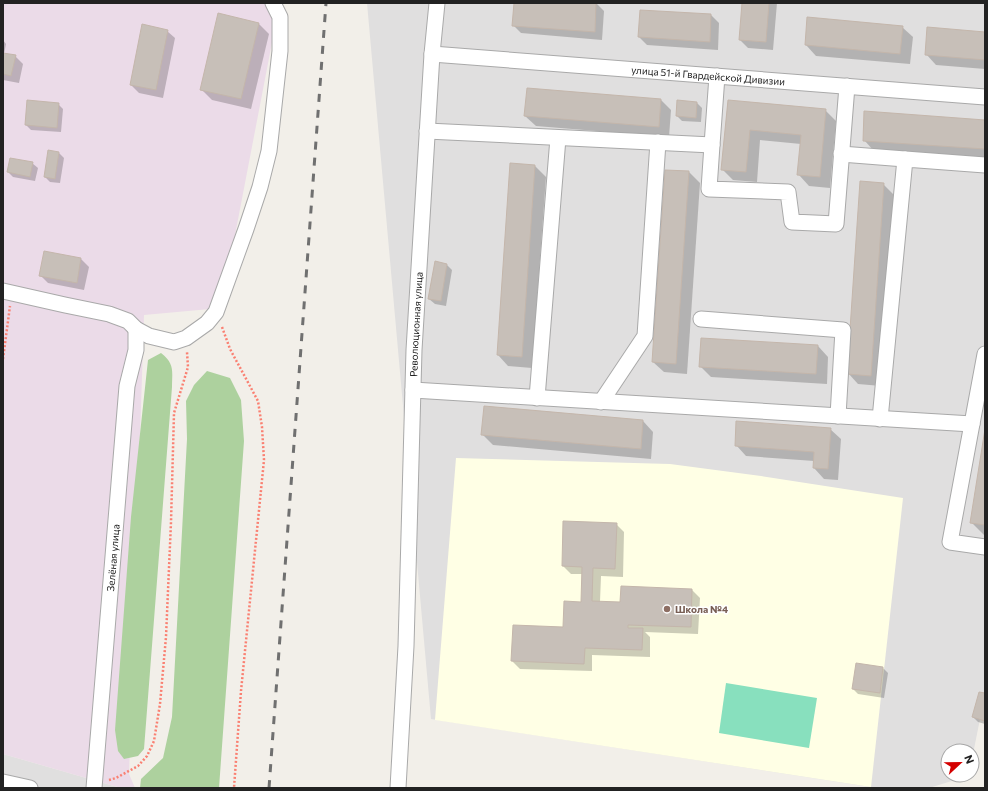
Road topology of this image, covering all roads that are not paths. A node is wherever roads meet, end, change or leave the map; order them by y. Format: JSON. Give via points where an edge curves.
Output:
{"nodes":[{"id":1,"x":273,"y":3,"type":"edge"},
{"id":2,"x":437,"y":3,"type":"edge"},
{"id":3,"x":432,"y":54,"type":"junction"},
{"id":4,"x":717,"y":76,"type":"junction"},
{"id":5,"x":847,"y":86,"type":"junction"},
{"id":6,"x":985,"y":97,"type":"edge"},
{"id":7,"x":427,"y":131,"type":"junction"},
{"id":8,"x":558,"y":138,"type":"junction"},
{"id":9,"x":658,"y":142,"type":"junction"},
{"id":10,"x":712,"y":145,"type":"junction"},
{"id":11,"x":841,"y":154,"type":"junction"},
{"id":12,"x":905,"y":159,"type":"junction"},
{"id":13,"x":985,"y":165,"type":"edge"},
{"id":14,"x":7,"y":292,"type":"edge"},
{"id":15,"x":701,"y":319,"type":"dead end"},
{"id":16,"x":136,"y":328,"type":"junction"},
{"id":17,"x":985,"y":354,"type":"edge"},
{"id":18,"x":413,"y":390,"type":"junction"},
{"id":19,"x":538,"y":398,"type":"junction"},
{"id":20,"x":602,"y":402,"type":"junction"},
{"id":21,"x":838,"y":416,"type":"junction"},
{"id":22,"x":880,"y":419,"type":"junction"},
{"id":23,"x":972,"y":424,"type":"junction"},
{"id":24,"x":985,"y":547,"type":"edge"},
{"id":25,"x":3,"y":782,"type":"edge"},
{"id":26,"x":95,"y":786,"type":"edge"},
{"id":27,"x":30,"y":788,"type":"edge"},
{"id":28,"x":398,"y":788,"type":"edge"}],
"edges":[{"from":1,"to":16,"type":"street","via":[[280,17],[280,51],[268,151],[260,187],[246,229],[212,317],[186,338],[174,342],[149,336]]},
{"from":2,"to":3,"type":"street","name":"Революционная улица"},
{"from":3,"to":4,"type":"street","name":"улица 51-й Гвардейской Дивизии"},
{"from":3,"to":7,"type":"street","name":"Революционная улица"},
{"from":4,"to":5,"type":"street","name":"улица 51-й Гвардейской Дивизии"},
{"from":4,"to":10,"type":"street"},
{"from":5,"to":6,"type":"street","name":"улица 51-й Гвардейской Дивизии"},
{"from":5,"to":11,"type":"street"},
{"from":7,"to":8,"type":"street"},
{"from":7,"to":18,"type":"street","name":"Революционная улица"},
{"from":8,"to":9,"type":"street"},
{"from":8,"to":19,"type":"street"},
{"from":9,"to":10,"type":"street"},
{"from":9,"to":20,"type":"street","via":[[645,336]]},
{"from":10,"to":11,"type":"street","via":[[709,189],[788,192],[792,222],[836,224]]},
{"from":11,"to":12,"type":"street"},
{"from":12,"to":13,"type":"street"},
{"from":12,"to":22,"type":"street"},
{"from":14,"to":16,"type":"street","via":[[109,314],[128,321]]},
{"from":15,"to":21,"type":"street","via":[[843,330]]},
{"from":16,"to":26,"type":"street","name":"Зелёная улица","via":[[136,350],[127,386]]},
{"from":17,"to":23,"type":"street"},
{"from":18,"to":19,"type":"street"},
{"from":18,"to":28,"type":"street","name":"Революционная улица","via":[[406,646]]},
{"from":19,"to":20,"type":"street"},
{"from":20,"to":21,"type":"street"},
{"from":21,"to":22,"type":"street"},
{"from":22,"to":23,"type":"street"},
{"from":23,"to":24,"type":"street","via":[[950,542]]},
{"from":25,"to":27,"type":"street"}]}
